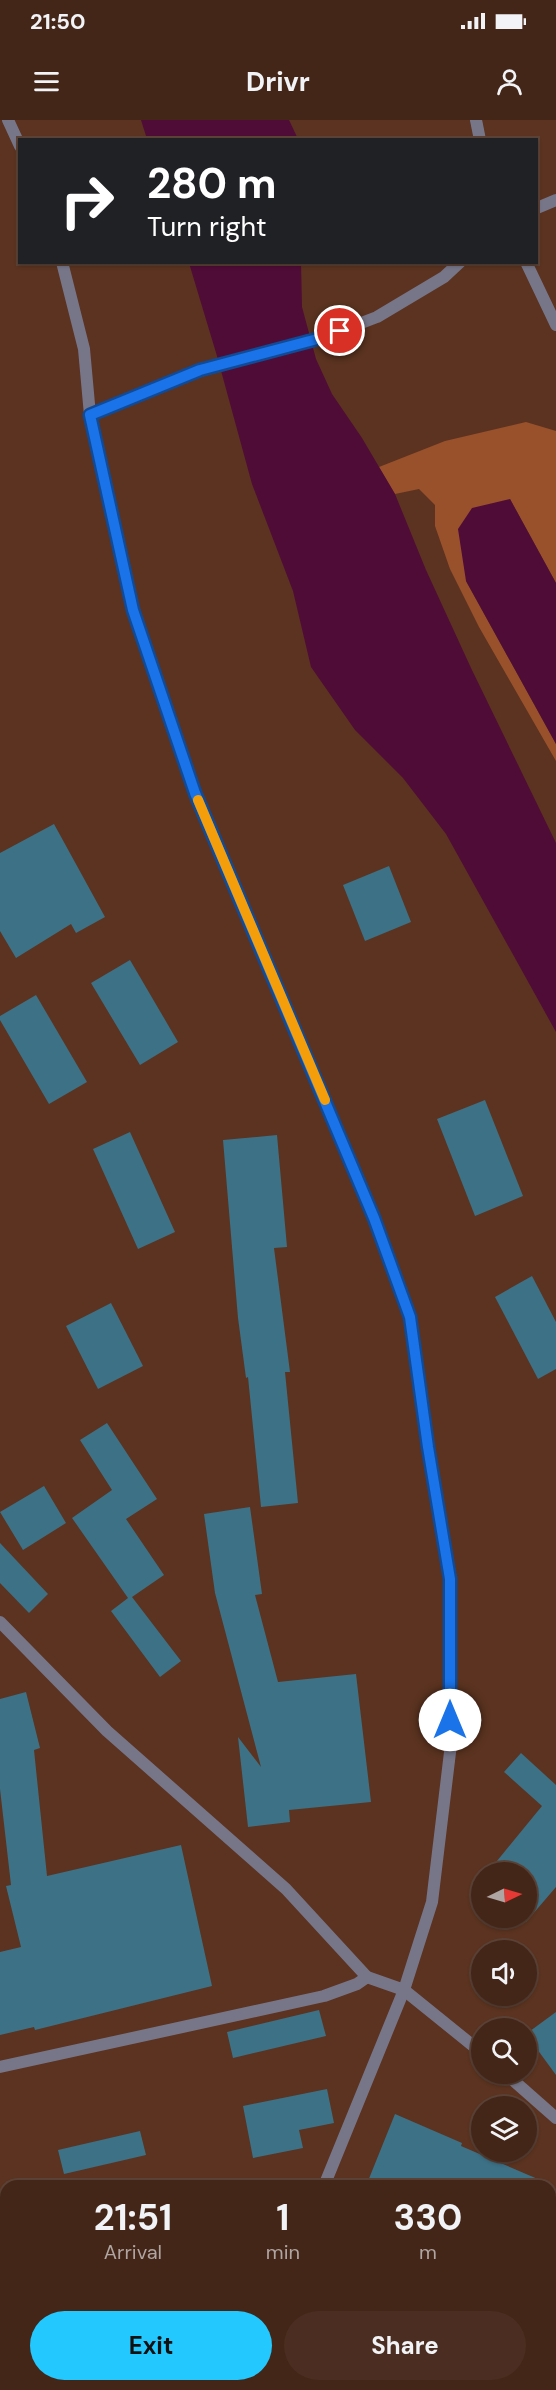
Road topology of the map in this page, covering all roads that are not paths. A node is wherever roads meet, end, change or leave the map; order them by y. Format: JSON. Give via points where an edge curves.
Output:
{"nodes":[{"id":1,"x":8,"y":120,"type":"edge"},
{"id":2,"x":476,"y":120,"type":"edge"},
{"id":3,"x":480,"y":138,"type":"edge"},
{"id":4,"x":18,"y":142,"type":"edge"},
{"id":5,"x":556,"y":200,"type":"edge"},
{"id":6,"x":538,"y":208,"type":"edge"},
{"id":7,"x":63,"y":264,"type":"edge"},
{"id":8,"x":458,"y":264,"type":"edge"},
{"id":9,"x":527,"y":264,"type":"edge"},
{"id":10,"x":556,"y":325,"type":"edge"},
{"id":11,"x":90,"y":415,"type":"junction"},
{"id":12,"x":0,"y":1622,"type":"edge"},
{"id":13,"x":367,"y":1977,"type":"junction"},
{"id":14,"x":404,"y":1990,"type":"junction"},
{"id":15,"x":471,"y":2044,"type":"edge"},
{"id":16,"x":0,"y":2067,"type":"edge"},
{"id":17,"x":517,"y":2084,"type":"edge"},
{"id":18,"x":556,"y":2118,"type":"edge"},
{"id":19,"x":326,"y":2180,"type":"edge"}],
"edges":[{"from":1,"to":4,"type":"street"},
{"from":2,"to":3,"type":"street"},
{"from":5,"to":6,"type":"street"},
{"from":7,"to":11,"type":"street","via":[[84,349]]},
{"from":8,"to":11,"type":"street","via":[[444,277],[377,317],[321,338],[200,370]]},
{"from":9,"to":10,"type":"street"},
{"from":11,"to":14,"type":"street","via":[[133,610],[195,793],[374,1218],[410,1317],[450,1579],[450,1744],[432,1902]]},
{"from":12,"to":13,"type":"street","via":[[107,1731],[286,1889]]},
{"from":13,"to":14,"type":"street"},
{"from":13,"to":16,"type":"street","via":[[324,1996]]},
{"from":14,"to":15,"type":"street"},
{"from":14,"to":19,"type":"street"},
{"from":17,"to":18,"type":"street"}]}
